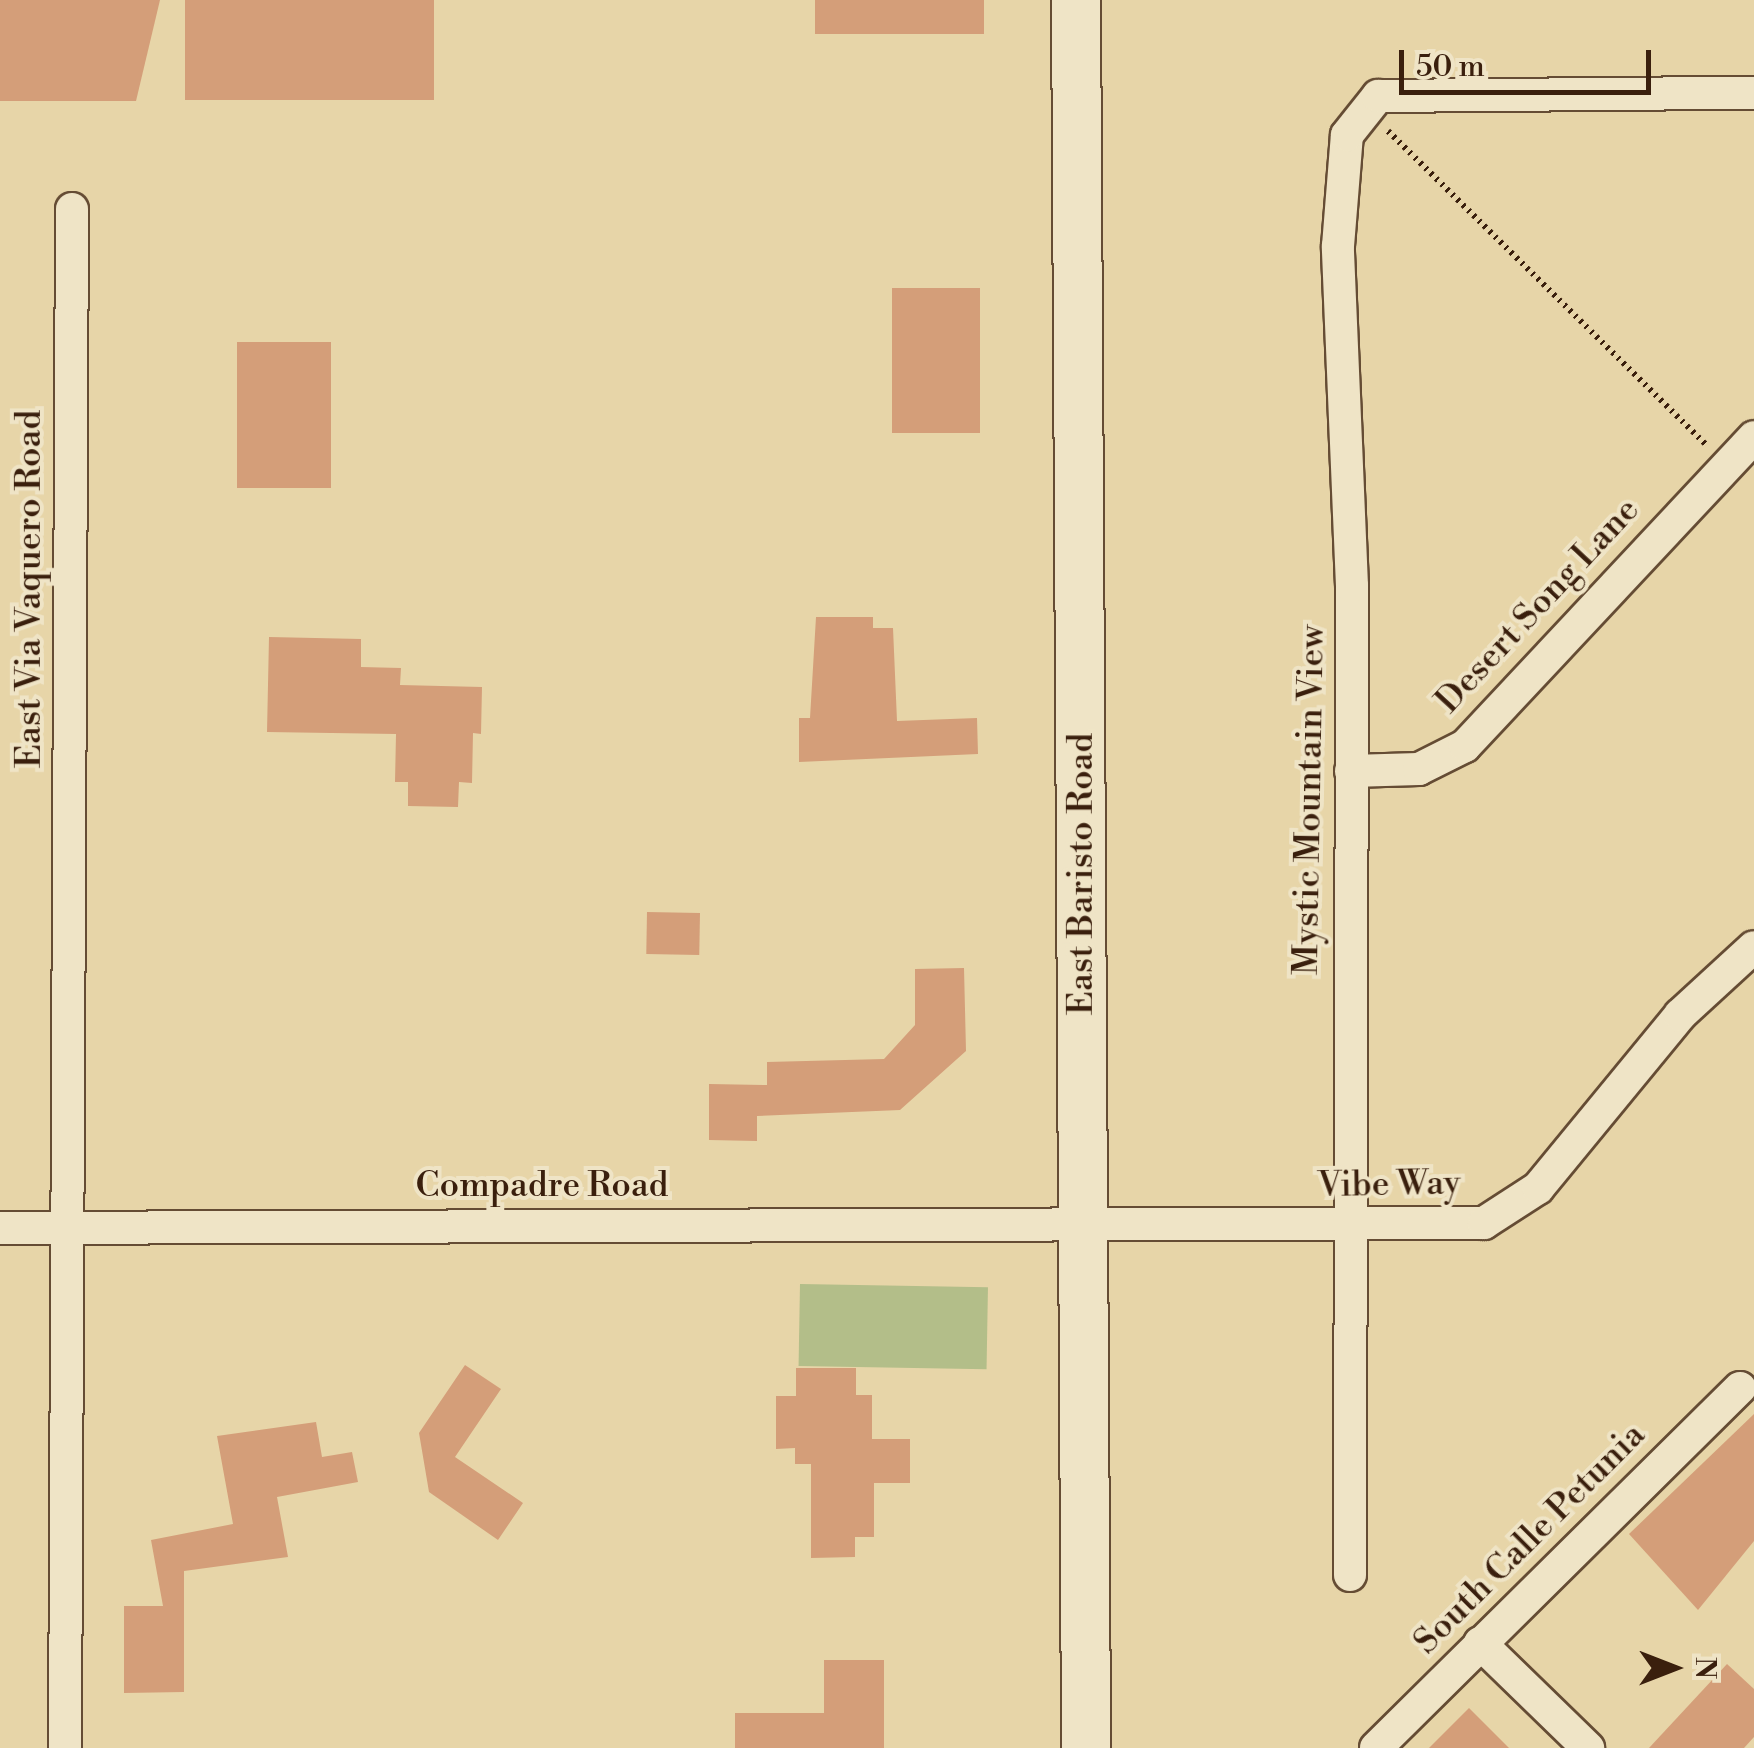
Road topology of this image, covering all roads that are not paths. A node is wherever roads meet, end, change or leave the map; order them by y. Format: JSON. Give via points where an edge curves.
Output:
{"nodes":[{"id":1,"x":1076,"y":0,"type":"edge"},
{"id":2,"x":1754,"y":93,"type":"edge"},
{"id":3,"x":72,"y":210,"type":"dead end"},
{"id":4,"x":1754,"y":436,"type":"edge"},
{"id":5,"x":1351,"y":771,"type":"junction"},
{"id":6,"x":1754,"y":947,"type":"edge"},
{"id":7,"x":1085,"y":1225,"type":"junction"},
{"id":8,"x":1351,"y":1226,"type":"junction"},
{"id":9,"x":0,"y":1228,"type":"edge"},
{"id":10,"x":67,"y":1228,"type":"junction"},
{"id":11,"x":1740,"y":1388,"type":"dead end"},
{"id":12,"x":1350,"y":1575,"type":"dead end"},
{"id":13,"x":1480,"y":1643,"type":"junction"},
{"id":14,"x":65,"y":1748,"type":"edge"},
{"id":15,"x":1086,"y":1748,"type":"edge"},
{"id":16,"x":1376,"y":1748,"type":"edge"},
{"id":17,"x":1588,"y":1748,"type":"edge"}],
"edges":[{"from":1,"to":7,"type":"street","name":"East Baristo Road"},
{"from":2,"to":5,"type":"street","name":"Mystic Mountain View","via":[[1378,96],[1347,134],[1340,182]]},
{"from":3,"to":10,"type":"street","name":"East Via Vaquero Road"},
{"from":4,"to":5,"type":"street","name":"Desert Song Lane","via":[[1465,746],[1418,770]]},
{"from":5,"to":8,"type":"street","name":"Mystic Mountain View"},
{"from":6,"to":8,"type":"street","name":"Vibe Way","via":[[1680,1014],[1556,1169],[1508,1212],[1461,1226]]},
{"from":7,"to":8,"type":"street","name":"Vibe Way"},
{"from":7,"to":10,"type":"street","name":"Compadre Road"},
{"from":7,"to":15,"type":"street","name":"East Baristo Road"},
{"from":8,"to":12,"type":"street","name":"Mystic Mountain View"},
{"from":9,"to":10,"type":"street","name":"Compadre Road"},
{"from":10,"to":14,"type":"street","name":"East Via Vaquero Road"},
{"from":11,"to":13,"type":"street","name":"South Calle Petunia"},
{"from":13,"to":16,"type":"street","name":"South Calle Petunia"},
{"from":13,"to":17,"type":"street"}]}
